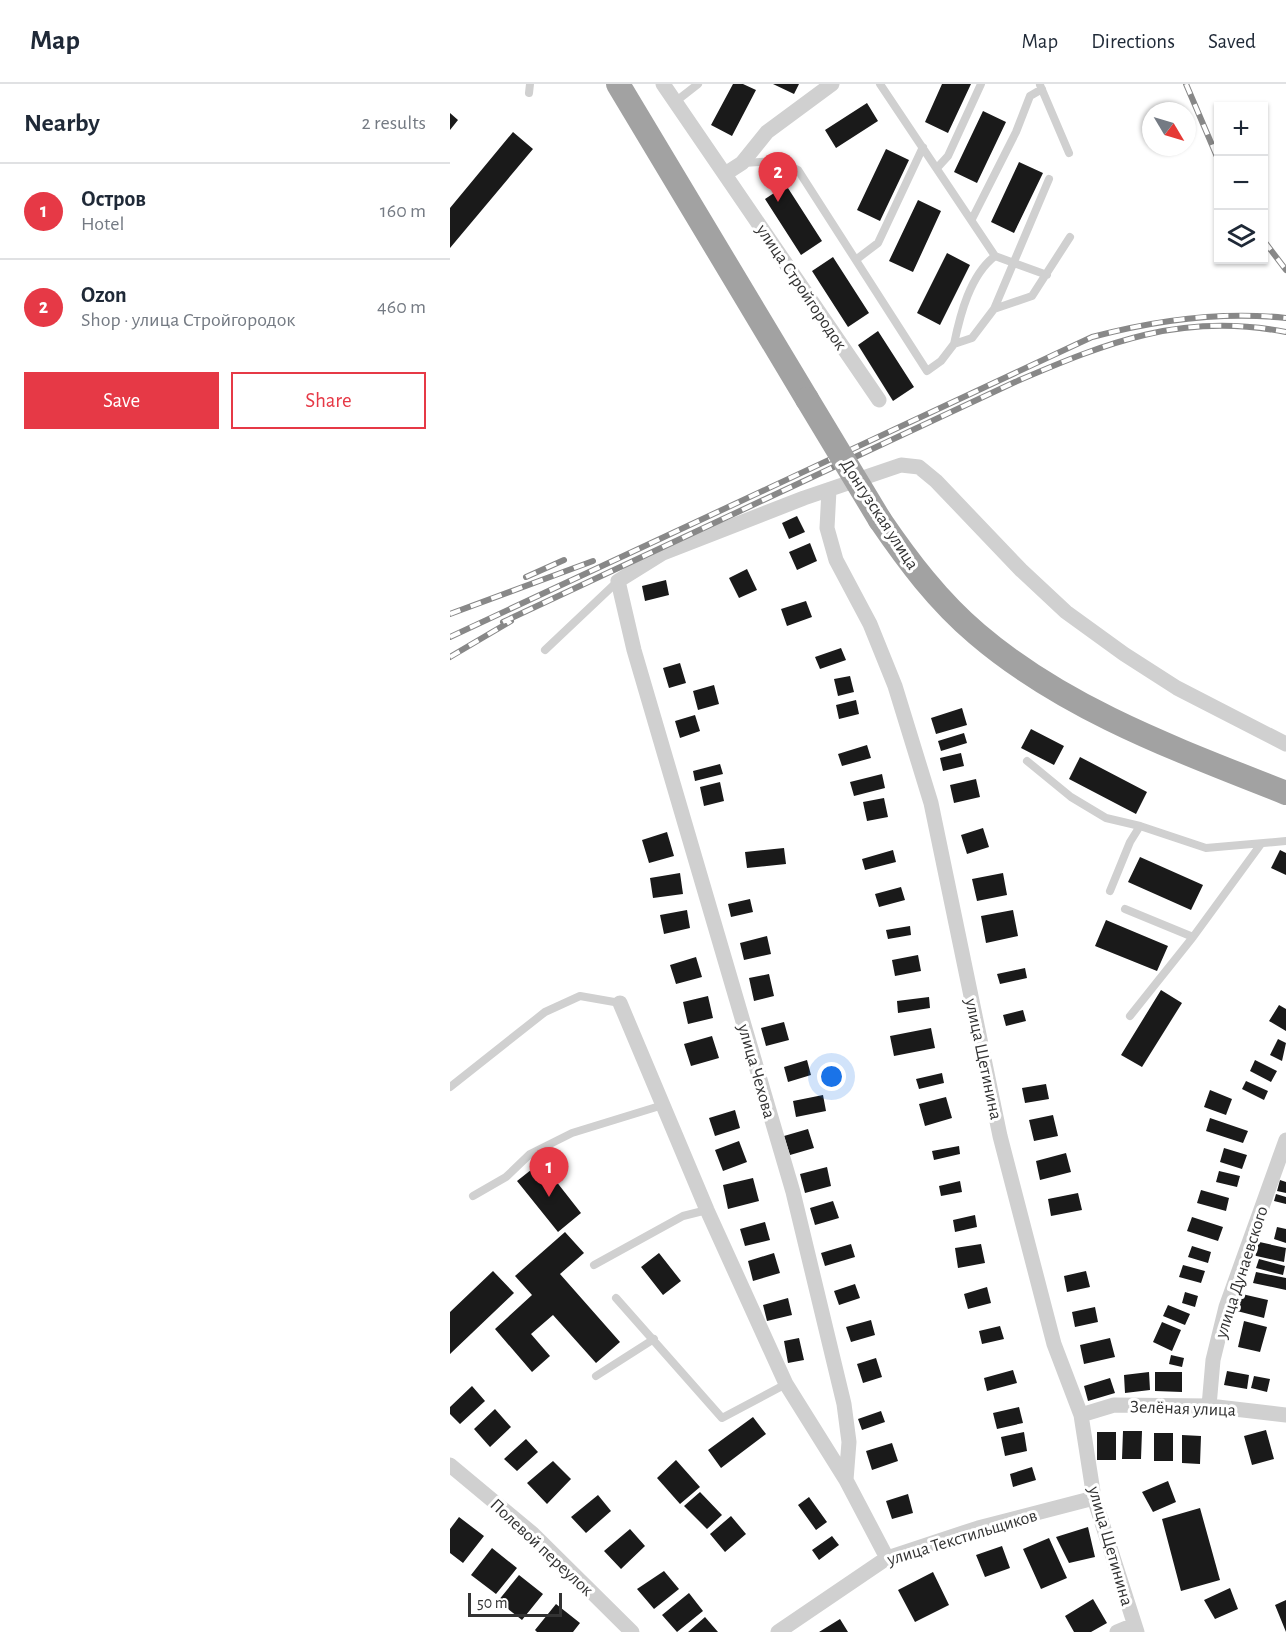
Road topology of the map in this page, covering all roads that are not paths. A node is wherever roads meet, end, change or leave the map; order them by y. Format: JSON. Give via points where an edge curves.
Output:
{"nodes":[{"id":1,"x":530,"y":84,"type":"edge"},
{"id":2,"x":618,"y":84,"type":"edge"},
{"id":3,"x":663,"y":84,"type":"edge"},
{"id":4,"x":698,"y":84,"type":"edge"},
{"id":5,"x":832,"y":84,"type":"edge"},
{"id":6,"x":880,"y":84,"type":"edge"},
{"id":7,"x":981,"y":84,"type":"edge"},
{"id":8,"x":1041,"y":86,"type":"edge"},
{"id":9,"x":529,"y":93,"type":"dead end"},
{"id":10,"x":675,"y":102,"type":"junction"},
{"id":11,"x":923,"y":147,"type":"junction"},
{"id":12,"x":1069,"y":153,"type":"dead end"},
{"id":13,"x":742,"y":163,"type":"junction"},
{"id":14,"x":937,"y":168,"type":"junction"},
{"id":15,"x":725,"y":174,"type":"junction"},
{"id":16,"x":1049,"y":179,"type":"dead end"},
{"id":17,"x":972,"y":219,"type":"junction"},
{"id":18,"x":1070,"y":237,"type":"dead end"},
{"id":19,"x":995,"y":256,"type":"junction"},
{"id":20,"x":856,"y":259,"type":"junction"},
{"id":21,"x":1014,"y":263,"type":"junction"},
{"id":22,"x":1047,"y":274,"type":"junction"},
{"id":23,"x":994,"y":309,"type":"junction"},
{"id":24,"x":954,"y":344,"type":"junction"},
{"id":25,"x":879,"y":399,"type":"dead end"},
{"id":26,"x":829,"y":490,"type":"junction"},
{"id":27,"x":618,"y":581,"type":"junction"},
{"id":28,"x":545,"y":650,"type":"dead end"},
{"id":29,"x":1286,"y":744,"type":"edge"},
{"id":30,"x":1027,"y":761,"type":"dead end"},
{"id":31,"x":1286,"y":793,"type":"edge"},
{"id":32,"x":1140,"y":826,"type":"junction"},
{"id":33,"x":1286,"y":841,"type":"edge"},
{"id":34,"x":1261,"y":844,"type":"junction"},
{"id":35,"x":1110,"y":891,"type":"dead end"},
{"id":36,"x":1125,"y":909,"type":"dead end"},
{"id":37,"x":1193,"y":937,"type":"junction"},
{"id":38,"x":620,"y":1003,"type":"joint"},
{"id":39,"x":1130,"y":1016,"type":"dead end"},
{"id":40,"x":450,"y":1087,"type":"edge"},
{"id":41,"x":663,"y":1105,"type":"junction"},
{"id":42,"x":1286,"y":1140,"type":"edge"},
{"id":43,"x":473,"y":1196,"type":"dead end"},
{"id":44,"x":706,"y":1210,"type":"junction"},
{"id":45,"x":594,"y":1265,"type":"dead end"},
{"id":46,"x":616,"y":1298,"type":"dead end"},
{"id":47,"x":654,"y":1339,"type":"junction"},
{"id":48,"x":596,"y":1376,"type":"dead end"},
{"id":49,"x":786,"y":1384,"type":"junction"},
{"id":50,"x":1209,"y":1406,"type":"junction"},
{"id":51,"x":1082,"y":1415,"type":"junction"},
{"id":52,"x":1286,"y":1415,"type":"edge"},
{"id":53,"x":450,"y":1465,"type":"edge"},
{"id":54,"x":846,"y":1480,"type":"junction"},
{"id":55,"x":1094,"y":1498,"type":"junction"},
{"id":56,"x":887,"y":1558,"type":"junction"},
{"id":57,"x":1136,"y":1629,"type":"edge"},
{"id":58,"x":632,"y":1632,"type":"edge"},
{"id":59,"x":778,"y":1632,"type":"edge"},
{"id":60,"x":1117,"y":1632,"type":"edge"}],
"edges":[{"from":1,"to":9,"type":"lane"},
{"from":2,"to":31,"type":"highway","name":"Донгузская улица","bridge":true,"via":[[880,520],[939,597],[975,633],[1059,693],[1106,718]]},
{"from":3,"to":10,"type":"street","name":"улица Стройгородок"},
{"from":4,"to":10,"type":"lane"},
{"from":5,"to":13,"type":"street","via":[[766,132]]},
{"from":6,"to":11,"type":"lane"},
{"from":7,"to":14,"type":"lane","via":[[948,156]]},
{"from":8,"to":12,"type":"lane"},
{"from":8,"to":17,"type":"lane","via":[[1030,96]]},
{"from":10,"to":15,"type":"street","name":"улица Стройгородок"},
{"from":11,"to":14,"type":"lane"},
{"from":11,"to":20,"type":"lane","via":[[878,243]]},
{"from":13,"to":15,"type":"street"},
{"from":13,"to":20,"type":"lane","via":[[780,161],[798,170]]},
{"from":14,"to":17,"type":"lane"},
{"from":15,"to":25,"type":"street","name":"улица Стройгородок"},
{"from":16,"to":21,"type":"lane"},
{"from":17,"to":19,"type":"lane"},
{"from":18,"to":22,"type":"lane"},
{"from":19,"to":21,"type":"lane"},
{"from":19,"to":24,"type":"lane","via":[[984,265],[961,314]]},
{"from":20,"to":24,"type":"lane","via":[[927,371]]},
{"from":21,"to":22,"type":"lane"},
{"from":21,"to":23,"type":"lane"},
{"from":22,"to":23,"type":"lane","via":[[1032,296]]},
{"from":23,"to":24,"type":"lane","via":[[972,338]]},
{"from":26,"to":27,"type":"street","via":[[663,553]]},
{"from":26,"to":29,"type":"street","via":[[901,465],[918,467],[1066,612],[1177,688]]},
{"from":26,"to":51,"type":"street","name":"улица Щетинина","via":[[827,528],[836,560],[870,624],[895,686],[931,803],[1000,1136],[1054,1344]]},
{"from":27,"to":28,"type":"lane"},
{"from":27,"to":54,"type":"street","name":"улица Чехова","via":[[634,650],[793,1192],[844,1404],[849,1442]]},
{"from":30,"to":32,"type":"lane","via":[[1071,797],[1106,818]]},
{"from":32,"to":34,"type":"lane","via":[[1206,848]]},
{"from":32,"to":35,"type":"lane"},
{"from":33,"to":34,"type":"lane"},
{"from":34,"to":37,"type":"lane"},
{"from":36,"to":37,"type":"lane"},
{"from":37,"to":39,"type":"lane"},
{"from":38,"to":40,"type":"lane","via":[[580,996],[545,1012]]},
{"from":38,"to":41,"type":"street"},
{"from":41,"to":43,"type":"lane","via":[[572,1133],[530,1154],[507,1177]]},
{"from":41,"to":44,"type":"street"},
{"from":42,"to":50,"type":"street","name":"улица Дунаевского","via":[[1226,1307],[1213,1360]]},
{"from":44,"to":45,"type":"lane","via":[[683,1216]]},
{"from":44,"to":49,"type":"street"},
{"from":46,"to":47,"type":"lane"},
{"from":47,"to":48,"type":"lane"},
{"from":47,"to":49,"type":"lane","via":[[722,1418]]},
{"from":49,"to":54,"type":"street"},
{"from":50,"to":51,"type":"street","name":"Зелёная улица","via":[[1114,1405]]},
{"from":50,"to":52,"type":"street","name":"Зелёная улица"},
{"from":51,"to":55,"type":"street","name":"улица Щетинина"},
{"from":53,"to":58,"type":"street","name":"Полевой переулок","via":[[533,1534]]},
{"from":54,"to":56,"type":"street"},
{"from":55,"to":56,"type":"street","name":"улица Текстильщиков","via":[[978,1528]]},
{"from":55,"to":57,"type":"street","name":"улица Щетинина"},
{"from":56,"to":59,"type":"street","name":"улица Текстильщиков"},
{"from":57,"to":60,"type":"street"}]}
